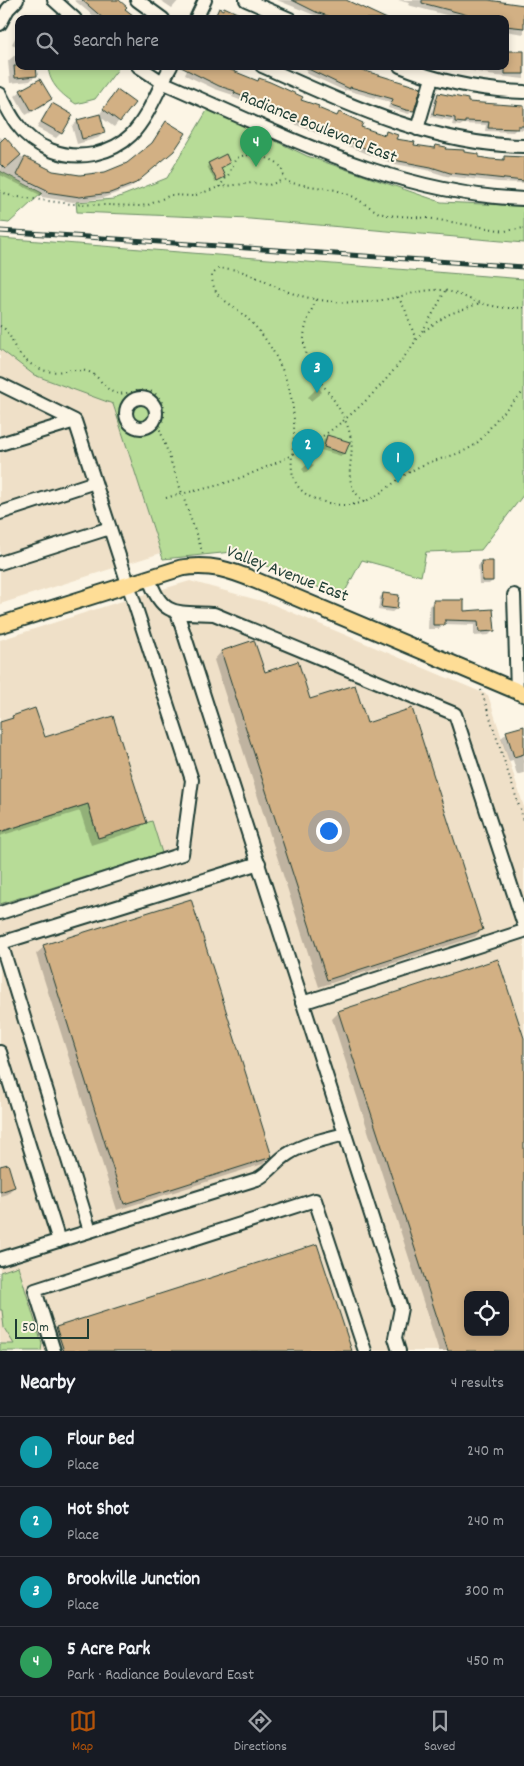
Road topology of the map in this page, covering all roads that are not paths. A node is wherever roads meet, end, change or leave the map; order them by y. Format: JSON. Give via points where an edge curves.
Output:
{"nodes":[{"id":1,"x":17,"y":0,"type":"edge"},
{"id":2,"x":54,"y":0,"type":"edge"},
{"id":3,"x":137,"y":0,"type":"edge"},
{"id":4,"x":205,"y":0,"type":"edge"},
{"id":5,"x":246,"y":0,"type":"edge"},
{"id":6,"x":71,"y":15,"type":"edge"},
{"id":7,"x":158,"y":15,"type":"edge"},
{"id":8,"x":198,"y":15,"type":"edge"},
{"id":9,"x":281,"y":15,"type":"edge"},
{"id":10,"x":0,"y":24,"type":"edge"},
{"id":11,"x":144,"y":70,"type":"edge"},
{"id":12,"x":169,"y":70,"type":"edge"},
{"id":13,"x":271,"y":70,"type":"edge"},
{"id":14,"x":411,"y":70,"type":"edge"},
{"id":15,"x":432,"y":78,"type":"junction"},
{"id":16,"x":162,"y":82,"type":"junction"},
{"id":17,"x":524,"y":92,"type":"edge"},
{"id":18,"x":0,"y":94,"type":"edge"},
{"id":19,"x":417,"y":129,"type":"junction"},
{"id":20,"x":524,"y":146,"type":"edge"},
{"id":21,"x":524,"y":199,"type":"edge"},
{"id":22,"x":0,"y":384,"type":"edge"},
{"id":23,"x":75,"y":421,"type":"junction"},
{"id":24,"x":0,"y":444,"type":"edge"},
{"id":25,"x":95,"y":482,"type":"junction"},
{"id":26,"x":0,"y":513,"type":"edge"},
{"id":27,"x":110,"y":528,"type":"junction"},
{"id":28,"x":0,"y":563,"type":"edge"},
{"id":29,"x":149,"y":578,"type":"junction"},
{"id":30,"x":129,"y":584,"type":"junction"},
{"id":31,"x":514,"y":595,"type":"dead end"},
{"id":32,"x":177,"y":612,"type":"junction"},
{"id":33,"x":0,"y":625,"type":"edge"},
{"id":34,"x":521,"y":692,"type":"edge"},
{"id":35,"x":258,"y":864,"type":"junction"},
{"id":36,"x":0,"y":913,"type":"edge"},
{"id":37,"x":524,"y":925,"type":"edge"},
{"id":38,"x":524,"y":931,"type":"edge"},
{"id":39,"x":302,"y":1003,"type":"junction"},
{"id":40,"x":0,"y":1052,"type":"edge"},
{"id":41,"x":345,"y":1134,"type":"junction"},
{"id":42,"x":90,"y":1231,"type":"junction"},
{"id":43,"x":59,"y":1240,"type":"junction"},
{"id":44,"x":0,"y":1259,"type":"edge"},
{"id":45,"x":54,"y":1351,"type":"edge"},
{"id":46,"x":365,"y":1351,"type":"edge"},
{"id":47,"x":399,"y":1351,"type":"edge"}],
"edges":[{"from":1,"to":10,"type":"street"},
{"from":2,"to":6,"type":"street"},
{"from":3,"to":7,"type":"street"},
{"from":4,"to":8,"type":"street"},
{"from":5,"to":9,"type":"street"},
{"from":11,"to":16,"type":"street","name":"Radiance Boulevard East"},
{"from":12,"to":16,"type":"street"},
{"from":13,"to":19,"type":"street"},
{"from":14,"to":15,"type":"street"},
{"from":15,"to":17,"type":"street"},
{"from":15,"to":19,"type":"street"},
{"from":16,"to":18,"type":"street","via":[[144,118],[129,137],[102,152],[87,156],[55,152],[35,142],[17,125]]},
{"from":16,"to":21,"type":"street","name":"Radiance Boulevard East","via":[[370,170],[447,190]]},
{"from":19,"to":20,"type":"street","via":[[466,140]]},
{"from":22,"to":23,"type":"street"},
{"from":23,"to":24,"type":"street"},
{"from":23,"to":25,"type":"street"},
{"from":25,"to":26,"type":"street"},
{"from":25,"to":27,"type":"street"},
{"from":27,"to":28,"type":"street"},
{"from":27,"to":30,"type":"street"},
{"from":29,"to":30,"type":"main road","name":"Valley Avenue East"},
{"from":29,"to":32,"type":"street","via":[[159,601]]},
{"from":29,"to":34,"type":"main road","name":"Valley Avenue East","via":[[180,568],[216,566],[257,580]]},
{"from":30,"to":33,"type":"main road","name":"Valley Avenue East"},
{"from":30,"to":36,"type":"street","via":[[192,780],[182,854]]},
{"from":31,"to":34,"type":"street"},
{"from":32,"to":35,"type":"street"},
{"from":32,"to":37,"type":"street","via":[[214,614],[455,714]]},
{"from":35,"to":39,"type":"street"},
{"from":35,"to":42,"type":"street","via":[[1,944]]},
{"from":38,"to":39,"type":"street"},
{"from":39,"to":41,"type":"street"},
{"from":40,"to":43,"type":"street"},
{"from":41,"to":42,"type":"street","via":[[289,1153],[257,1180]]},
{"from":41,"to":47,"type":"street","via":[[401,1308],[395,1338]]},
{"from":42,"to":43,"type":"street"},
{"from":43,"to":44,"type":"street"},
{"from":45,"to":46,"type":"street","via":[[35,1290],[315,1200]]}]}
